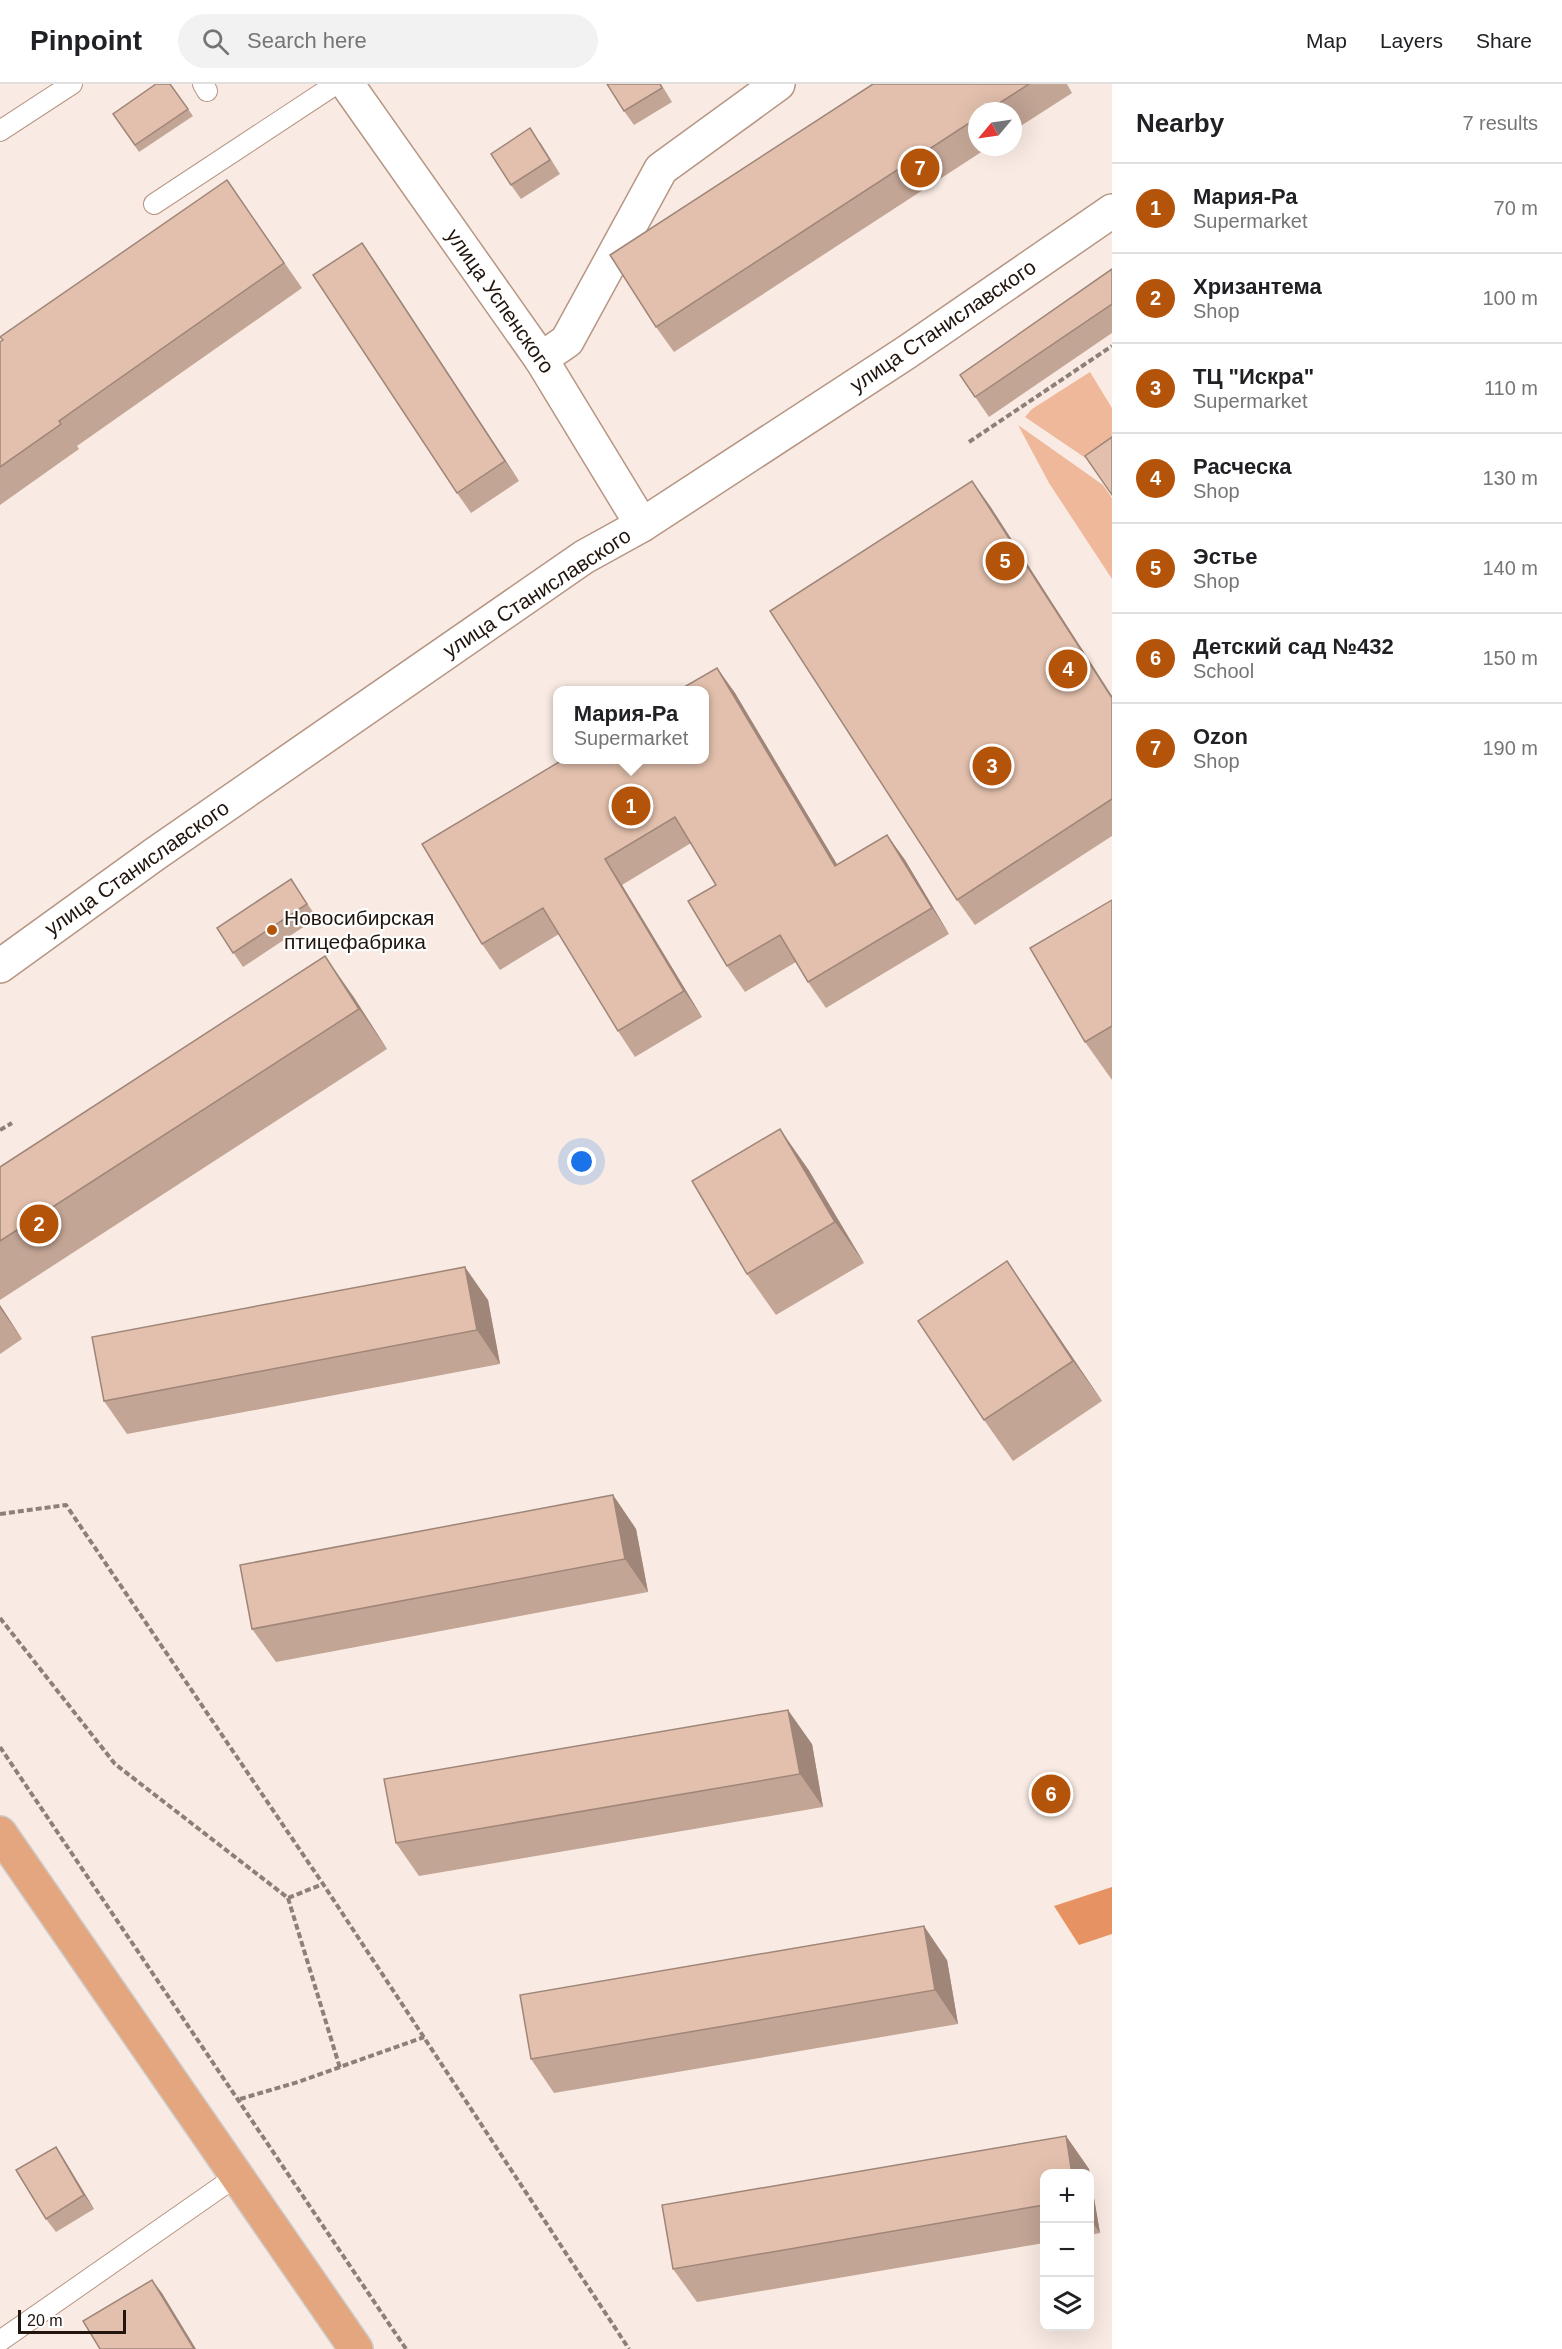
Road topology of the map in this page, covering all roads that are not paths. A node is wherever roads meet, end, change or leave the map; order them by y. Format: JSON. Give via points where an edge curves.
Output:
{"nodes":[{"id":1,"x":72,"y":84,"type":"edge"},
{"id":2,"x":336,"y":84,"type":"edge"},
{"id":3,"x":347,"y":84,"type":"edge"},
{"id":4,"x":778,"y":84,"type":"edge"},
{"id":5,"x":0,"y":131,"type":"edge"},
{"id":6,"x":154,"y":204,"type":"dead end"},
{"id":7,"x":1112,"y":210,"type":"edge"},
{"id":8,"x":541,"y":358,"type":"junction"},
{"id":9,"x":642,"y":525,"type":"junction"},
{"id":10,"x":0,"y":966,"type":"edge"},
{"id":11,"x":0,"y":1833,"type":"edge"},
{"id":12,"x":238,"y":2175,"type":"junction"},
{"id":13,"x":0,"y":2341,"type":"edge"},
{"id":14,"x":356,"y":2349,"type":"edge"}],
"edges":[{"from":1,"to":5,"type":"lane"},
{"from":2,"to":6,"type":"lane"},
{"from":3,"to":8,"type":"street","name":"улица Успенского"},
{"from":4,"to":8,"type":"street","via":[[662,169],[567,341]]},
{"from":7,"to":9,"type":"street","name":"улица Станиславского","via":[[907,352]]},
{"from":8,"to":9,"type":"street","name":"улица Успенского"},
{"from":9,"to":10,"type":"street","name":"улица Станиславского","via":[[584,557]]},
{"from":11,"to":12,"type":"main road"},
{"from":12,"to":13,"type":"lane"},
{"from":12,"to":14,"type":"main road"}]}
